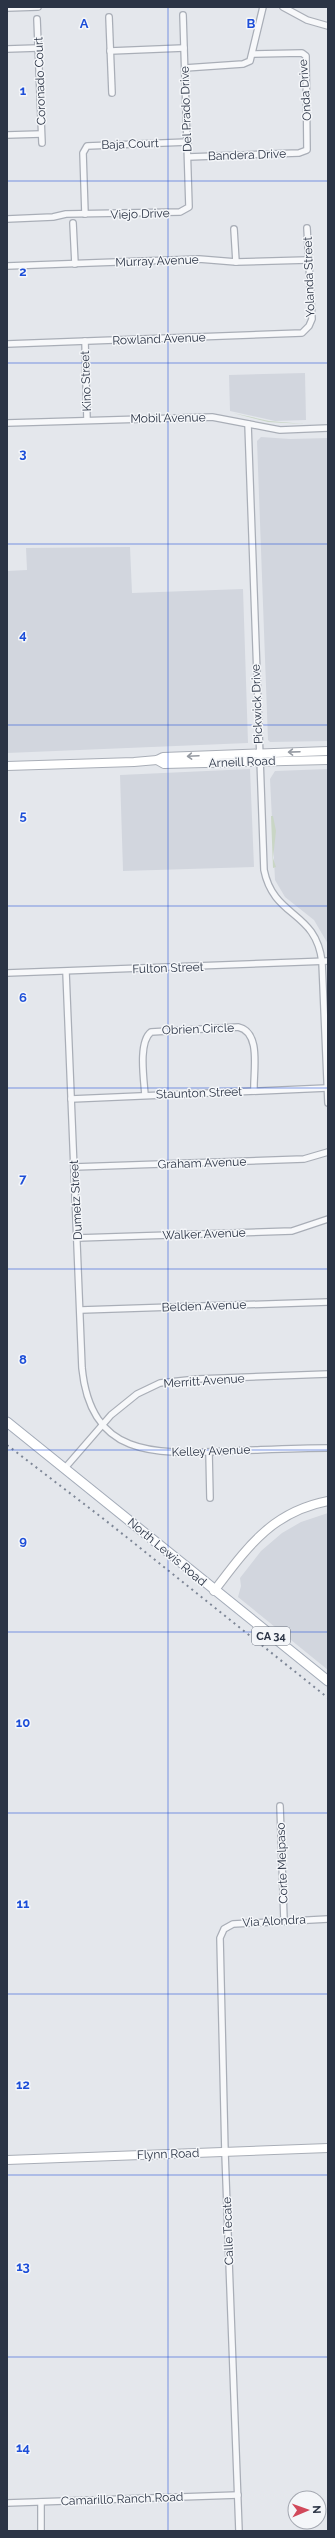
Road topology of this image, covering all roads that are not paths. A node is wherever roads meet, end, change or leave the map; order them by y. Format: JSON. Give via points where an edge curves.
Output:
{"nodes":[{"id":1,"x":38,"y":7,"type":"edge"},
{"id":2,"x":263,"y":7,"type":"edge"},
{"id":3,"x":283,"y":7,"type":"edge"},
{"id":4,"x":7,"y":8,"type":"edge"},
{"id":5,"x":183,"y":15,"type":"dead end"},
{"id":6,"x":109,"y":17,"type":"dead end"},
{"id":7,"x":37,"y":19,"type":"dead end"},
{"id":8,"x":328,"y":26,"type":"edge"},
{"id":9,"x":38,"y":48,"type":"junction"},
{"id":10,"x":184,"y":48,"type":"junction"},
{"id":11,"x":7,"y":49,"type":"edge"},
{"id":12,"x":110,"y":51,"type":"junction"},
{"id":13,"x":253,"y":54,"type":"junction"},
{"id":14,"x":185,"y":68,"type":"junction"},
{"id":15,"x":112,"y":93,"type":"dead end"},
{"id":16,"x":42,"y":134,"type":"junction"},
{"id":17,"x":7,"y":135,"type":"edge"},
{"id":18,"x":188,"y":142,"type":"junction"},
{"id":19,"x":42,"y":143,"type":"dead end"},
{"id":20,"x":305,"y":151,"type":"joint"},
{"id":21,"x":188,"y":157,"type":"junction"},
{"id":22,"x":190,"y":204,"type":"joint"},
{"id":23,"x":85,"y":214,"type":"junction"},
{"id":24,"x":7,"y":219,"type":"edge"},
{"id":25,"x":73,"y":223,"type":"dead end"},
{"id":26,"x":306,"y":228,"type":"dead end"},
{"id":27,"x":234,"y":229,"type":"dead end"},
{"id":28,"x":308,"y":260,"type":"junction"},
{"id":29,"x":236,"y":262,"type":"junction"},
{"id":30,"x":75,"y":264,"type":"junction"},
{"id":31,"x":7,"y":266,"type":"edge"},
{"id":32,"x":309,"y":326,"type":"joint"},
{"id":33,"x":85,"y":341,"type":"junction"},
{"id":34,"x":7,"y":344,"type":"edge"},
{"id":35,"x":87,"y":420,"type":"junction"},
{"id":36,"x":7,"y":423,"type":"edge"},
{"id":37,"x":248,"y":424,"type":"junction"},
{"id":38,"x":328,"y":428,"type":"edge"},
{"id":39,"x":328,"y":751,"type":"edge"},
{"id":40,"x":260,"y":757,"type":"junction"},
{"id":41,"x":328,"y":760,"type":"edge"},
{"id":42,"x":7,"y":766,"type":"edge"},
{"id":43,"x":325,"y":962,"type":"edge"},
{"id":44,"x":66,"y":972,"type":"junction"},
{"id":45,"x":7,"y":973,"type":"edge"},
{"id":46,"x":327,"y":1088,"type":"edge"},
{"id":47,"x":254,"y":1091,"type":"junction"},
{"id":48,"x":145,"y":1095,"type":"junction"},
{"id":49,"x":71,"y":1099,"type":"junction"},
{"id":50,"x":328,"y":1103,"type":"edge"},
{"id":51,"x":328,"y":1152,"type":"edge"},
{"id":52,"x":74,"y":1167,"type":"junction"},
{"id":53,"x":328,"y":1219,"type":"edge"},
{"id":54,"x":77,"y":1238,"type":"junction"},
{"id":55,"x":328,"y":1302,"type":"edge"},
{"id":56,"x":81,"y":1310,"type":"junction"},
{"id":57,"x":328,"y":1374,"type":"edge"},
{"id":58,"x":7,"y":1422,"type":"edge"},
{"id":59,"x":103,"y":1423,"type":"junction"},
{"id":60,"x":328,"y":1448,"type":"edge"},
{"id":61,"x":209,"y":1452,"type":"junction"},
{"id":62,"x":65,"y":1468,"type":"junction"},
{"id":63,"x":210,"y":1498,"type":"dead end"},
{"id":64,"x":328,"y":1501,"type":"edge"},
{"id":65,"x":214,"y":1591,"type":"junction"},
{"id":66,"x":328,"y":1681,"type":"edge"},
{"id":67,"x":280,"y":1806,"type":"dead end"},
{"id":68,"x":328,"y":1919,"type":"edge"},
{"id":69,"x":284,"y":1920,"type":"junction"},
{"id":70,"x":223,"y":1931,"type":"joint"},
{"id":71,"x":328,"y":2148,"type":"edge"},
{"id":72,"x":225,"y":2153,"type":"junction"},
{"id":73,"x":7,"y":2160,"type":"edge"},
{"id":74,"x":238,"y":2495,"type":"junction"},
{"id":75,"x":41,"y":2502,"type":"junction"},
{"id":76,"x":7,"y":2503,"type":"edge"},
{"id":77,"x":41,"y":2531,"type":"edge"},
{"id":78,"x":239,"y":2531,"type":"edge"}],
"edges":[{"from":1,"to":4,"type":"street"},
{"from":2,"to":13,"type":"street"},
{"from":3,"to":8,"type":"street","via":[[307,20]]},
{"from":5,"to":10,"type":"street","name":"Del Prado Drive"},
{"from":6,"to":12,"type":"street"},
{"from":7,"to":9,"type":"street","name":"Coronado Court"},
{"from":9,"to":11,"type":"street"},
{"from":9,"to":16,"type":"street","name":"Coronado Court"},
{"from":10,"to":12,"type":"street"},
{"from":10,"to":14,"type":"street","name":"Del Prado Drive"},
{"from":12,"to":15,"type":"street"},
{"from":13,"to":14,"type":"street","via":[[250,61],[243,64]]},
{"from":13,"to":20,"type":"street","name":"Onda Drive","via":[[302,53],[306,56],[308,145]]},
{"from":14,"to":18,"type":"street","name":"Del Prado Drive"},
{"from":16,"to":17,"type":"street"},
{"from":16,"to":19,"type":"street","name":"Coronado Court"},
{"from":18,"to":21,"type":"street","name":"Del Prado Drive"},
{"from":18,"to":23,"type":"street","name":"Baja Court","via":[[87,146],[83,153]]},
{"from":20,"to":21,"type":"street","name":"Bandera Drive"},
{"from":21,"to":22,"type":"street","name":"Del Prado Drive"},
{"from":22,"to":23,"type":"street","name":"Viejo Drive","via":[[186,210],[180,212]]},
{"from":23,"to":24,"type":"street"},
{"from":25,"to":30,"type":"street"},
{"from":26,"to":28,"type":"street","name":"Yolanda Street"},
{"from":27,"to":29,"type":"street"},
{"from":28,"to":29,"type":"street","name":"Murray Avenue"},
{"from":28,"to":32,"type":"street","name":"Yolanda Street","via":[[312,319]]},
{"from":29,"to":30,"type":"street","name":"Murray Avenue","via":[[199,259]]},
{"from":30,"to":31,"type":"street","name":"Murray Avenue"},
{"from":32,"to":33,"type":"street","name":"Rowland Avenue","via":[[296,334]]},
{"from":33,"to":34,"type":"street","name":"Rowland Avenue"},
{"from":33,"to":35,"type":"street","name":"Kino Street"},
{"from":35,"to":36,"type":"street","name":"Mobil Avenue"},
{"from":35,"to":37,"type":"street","name":"Mobil Avenue","via":[[212,417]]},
{"from":37,"to":38,"type":"street","name":"Mobil Avenue","via":[[280,430]]},
{"from":37,"to":40,"type":"street","name":"Pickwick Drive"},
{"from":39,"to":40,"type":"main road","name":"Arneill Road","one_way":true},
{"from":40,"to":41,"type":"main road","name":"Arneill Road"},
{"from":40,"to":42,"type":"main road","name":"Arneill Road","via":[[164,764],[157,760]]},
{"from":40,"to":43,"type":"street","name":"Pickwick Drive","via":[[266,882],[277,901],[310,927]]},
{"from":43,"to":44,"type":"street","name":"Fulton Street"},
{"from":43,"to":46,"type":"street","name":"Pickwick Drive"},
{"from":44,"to":45,"type":"street","name":"Fulton Street"},
{"from":44,"to":49,"type":"street","name":"Dumetz Street"},
{"from":46,"to":47,"type":"street","name":"Staunton Street"},
{"from":46,"to":50,"type":"street","name":"Pickwick Drive"},
{"from":47,"to":48,"type":"street","name":"Staunton Street"},
{"from":47,"to":48,"type":"street","name":"Obrien Circle","via":[[252,1038],[248,1031],[238,1027],[151,1032],[146,1037],[143,1048]]},
{"from":48,"to":49,"type":"street","name":"Staunton Street"},
{"from":49,"to":52,"type":"street","name":"Dumetz Street"},
{"from":51,"to":52,"type":"street","name":"Graham Avenue","via":[[304,1159]]},
{"from":52,"to":54,"type":"street","name":"Dumetz Street"},
{"from":53,"to":54,"type":"street","name":"Walker Avenue","via":[[308,1228],[292,1231]]},
{"from":54,"to":56,"type":"street","name":"Dumetz Street"},
{"from":55,"to":56,"type":"street","name":"Belden Avenue"},
{"from":56,"to":59,"type":"street","name":"Dumetz Street","via":[[85,1390],[89,1403]]},
{"from":57,"to":59,"type":"street","name":"Merritt Avenue","via":[[166,1381],[137,1394]]},
{"from":58,"to":62,"type":"main road","name":"North Lewis Road","number":"CA 34"},
{"from":59,"to":61,"type":"street","name":"Kelley Avenue","via":[[122,1440],[142,1449],[164,1453]]},
{"from":59,"to":62,"type":"street","name":"Merritt Avenue"},
{"from":60,"to":61,"type":"street","name":"Kelley Avenue"},
{"from":61,"to":63,"type":"street"},
{"from":62,"to":65,"type":"main road","name":"North Lewis Road","number":"CA 34"},
{"from":64,"to":65,"type":"main road","via":[[299,1509],[267,1528],[254,1540]]},
{"from":65,"to":66,"type":"main road","name":"North Lewis Road","number":"CA 34"},
{"from":67,"to":69,"type":"street","name":"Corte Melpaso"},
{"from":68,"to":69,"type":"street","name":"Via Alondra"},
{"from":69,"to":70,"type":"street","name":"Via Alondra","via":[[233,1924]]},
{"from":70,"to":72,"type":"street","name":"Calle Tecate","via":[[219,1947]]},
{"from":71,"to":72,"type":"main road","name":"Flynn Road"},
{"from":72,"to":73,"type":"main road","name":"Flynn Road"},
{"from":72,"to":74,"type":"street","name":"Calle Tecate"},
{"from":74,"to":75,"type":"street","name":"Camarillo Ranch Road"},
{"from":74,"to":78,"type":"street","name":"Calle Tecate"},
{"from":75,"to":76,"type":"street","name":"Camarillo Ranch Road"},
{"from":75,"to":77,"type":"street"}]}
